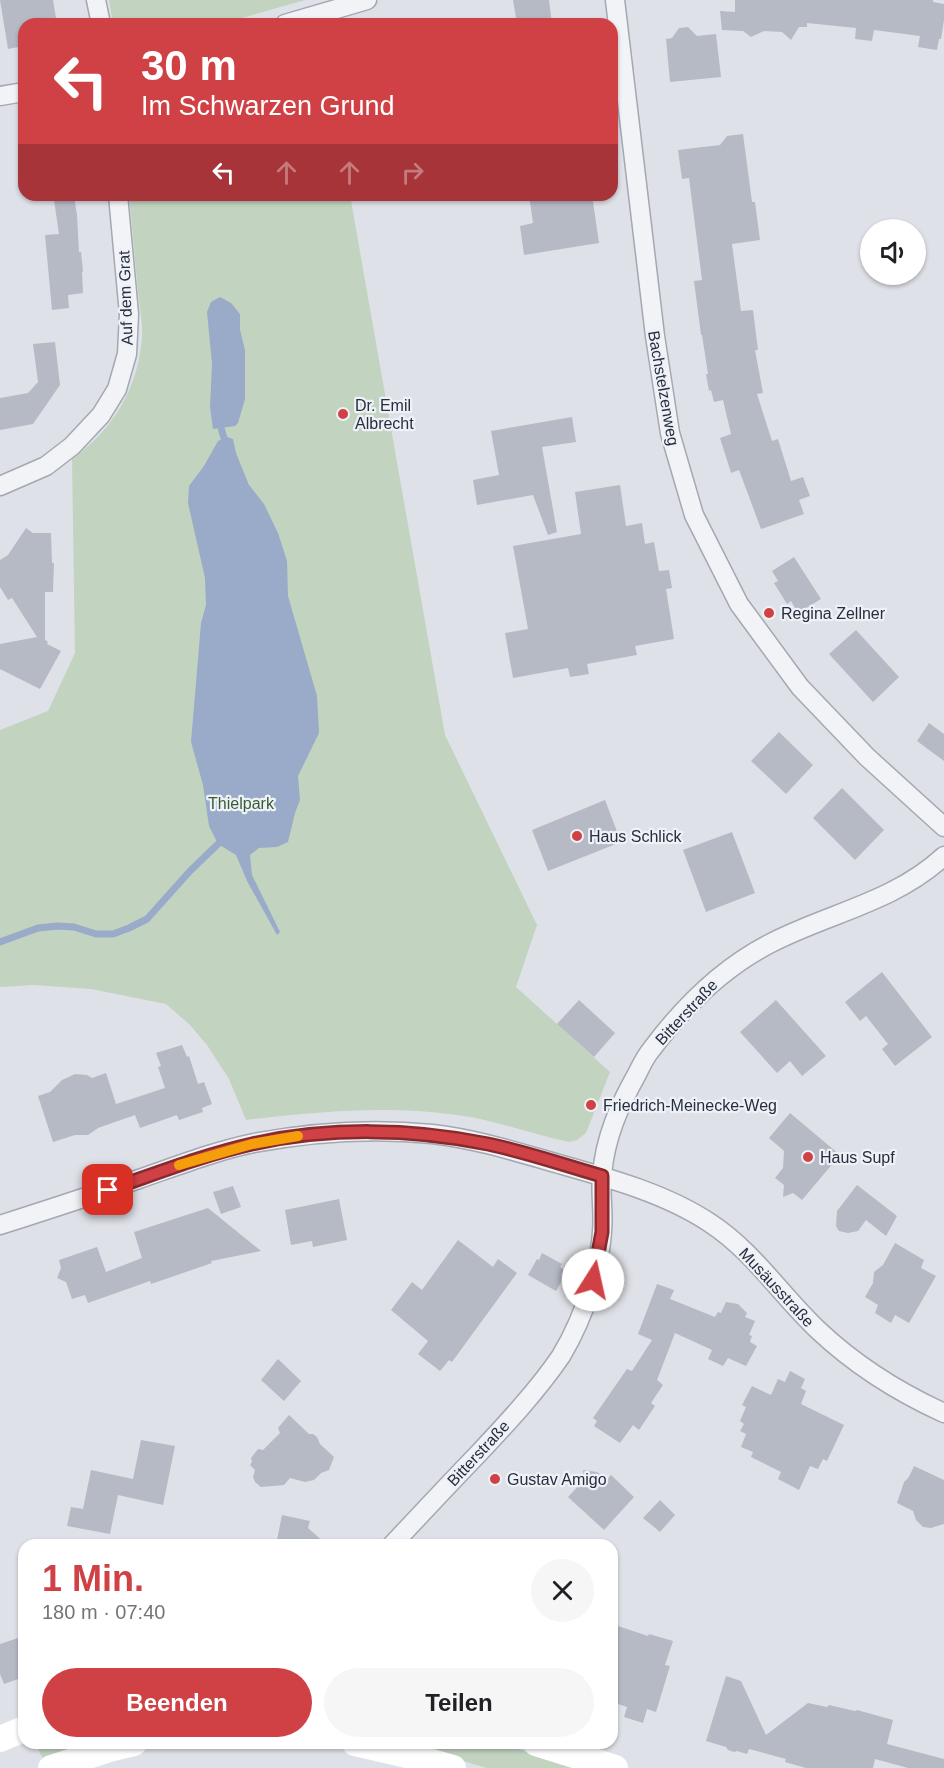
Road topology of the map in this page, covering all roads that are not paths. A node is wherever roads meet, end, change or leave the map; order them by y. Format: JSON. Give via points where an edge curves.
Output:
{"nodes":[{"id":1,"x":96,"y":0,"type":"edge"},
{"id":2,"x":367,"y":0,"type":"edge"},
{"id":3,"x":615,"y":0,"type":"edge"},
{"id":4,"x":99,"y":18,"type":"edge"},
{"id":5,"x":306,"y":18,"type":"edge"},
{"id":6,"x":617,"y":18,"type":"edge"},
{"id":7,"x":618,"y":25,"type":"edge"},
{"id":8,"x":18,"y":93,"type":"edge"},
{"id":9,"x":0,"y":96,"type":"edge"},
{"id":10,"x":119,"y":201,"type":"edge"},
{"id":11,"x":0,"y":486,"type":"edge"},
{"id":12,"x":944,"y":827,"type":"edge"},
{"id":13,"x":944,"y":856,"type":"edge"},
{"id":14,"x":602,"y":1176,"type":"junction"},
{"id":15,"x":0,"y":1225,"type":"edge"},
{"id":16,"x":944,"y":1413,"type":"edge"},
{"id":17,"x":398,"y":1539,"type":"edge"},
{"id":18,"x":18,"y":1732,"type":"edge"},
{"id":19,"x":0,"y":1739,"type":"edge"},
{"id":20,"x":110,"y":1749,"type":"edge"},
{"id":21,"x":381,"y":1749,"type":"edge"},
{"id":22,"x":555,"y":1749,"type":"edge"},
{"id":23,"x":51,"y":1768,"type":"edge"},
{"id":24,"x":453,"y":1768,"type":"edge"},
{"id":25,"x":615,"y":1768,"type":"edge"}],
"edges":[{"from":1,"to":4,"type":"street"},
{"from":2,"to":5,"type":"street"},
{"from":3,"to":6,"type":"street","name":"Bachstelzenweg"},
{"from":7,"to":12,"type":"street","name":"Bachstelzenweg","via":[[670,433],[694,514],[739,603],[800,687],[867,757]]},
{"from":8,"to":9,"type":"street"},
{"from":10,"to":11,"type":"street","name":"Auf dem Grat","via":[[129,314],[127,354],[117,389],[101,415],[72,446],[46,466]]},
{"from":13,"to":14,"type":"street","name":"Bitterstraße","via":[[895,890],[770,944],[735,964],[705,988],[649,1052],[627,1091],[608,1139]]},
{"from":14,"to":15,"type":"street","name":"Musäusstraße","via":[[490,1144],[431,1134],[308,1134],[199,1159]]},
{"from":14,"to":16,"type":"street","name":"Musäusstraße","via":[[661,1197],[709,1222],[742,1248],[818,1330],[851,1358],[916,1400]]},
{"from":14,"to":17,"type":"street","name":"Bitterstraße","via":[[602,1232],[593,1280],[578,1324],[561,1355],[528,1400]]},
{"from":18,"to":19,"type":"main road"},
{"from":20,"to":23,"type":"main road"},
{"from":21,"to":24,"type":"main road"},
{"from":22,"to":25,"type":"main road"}]}
